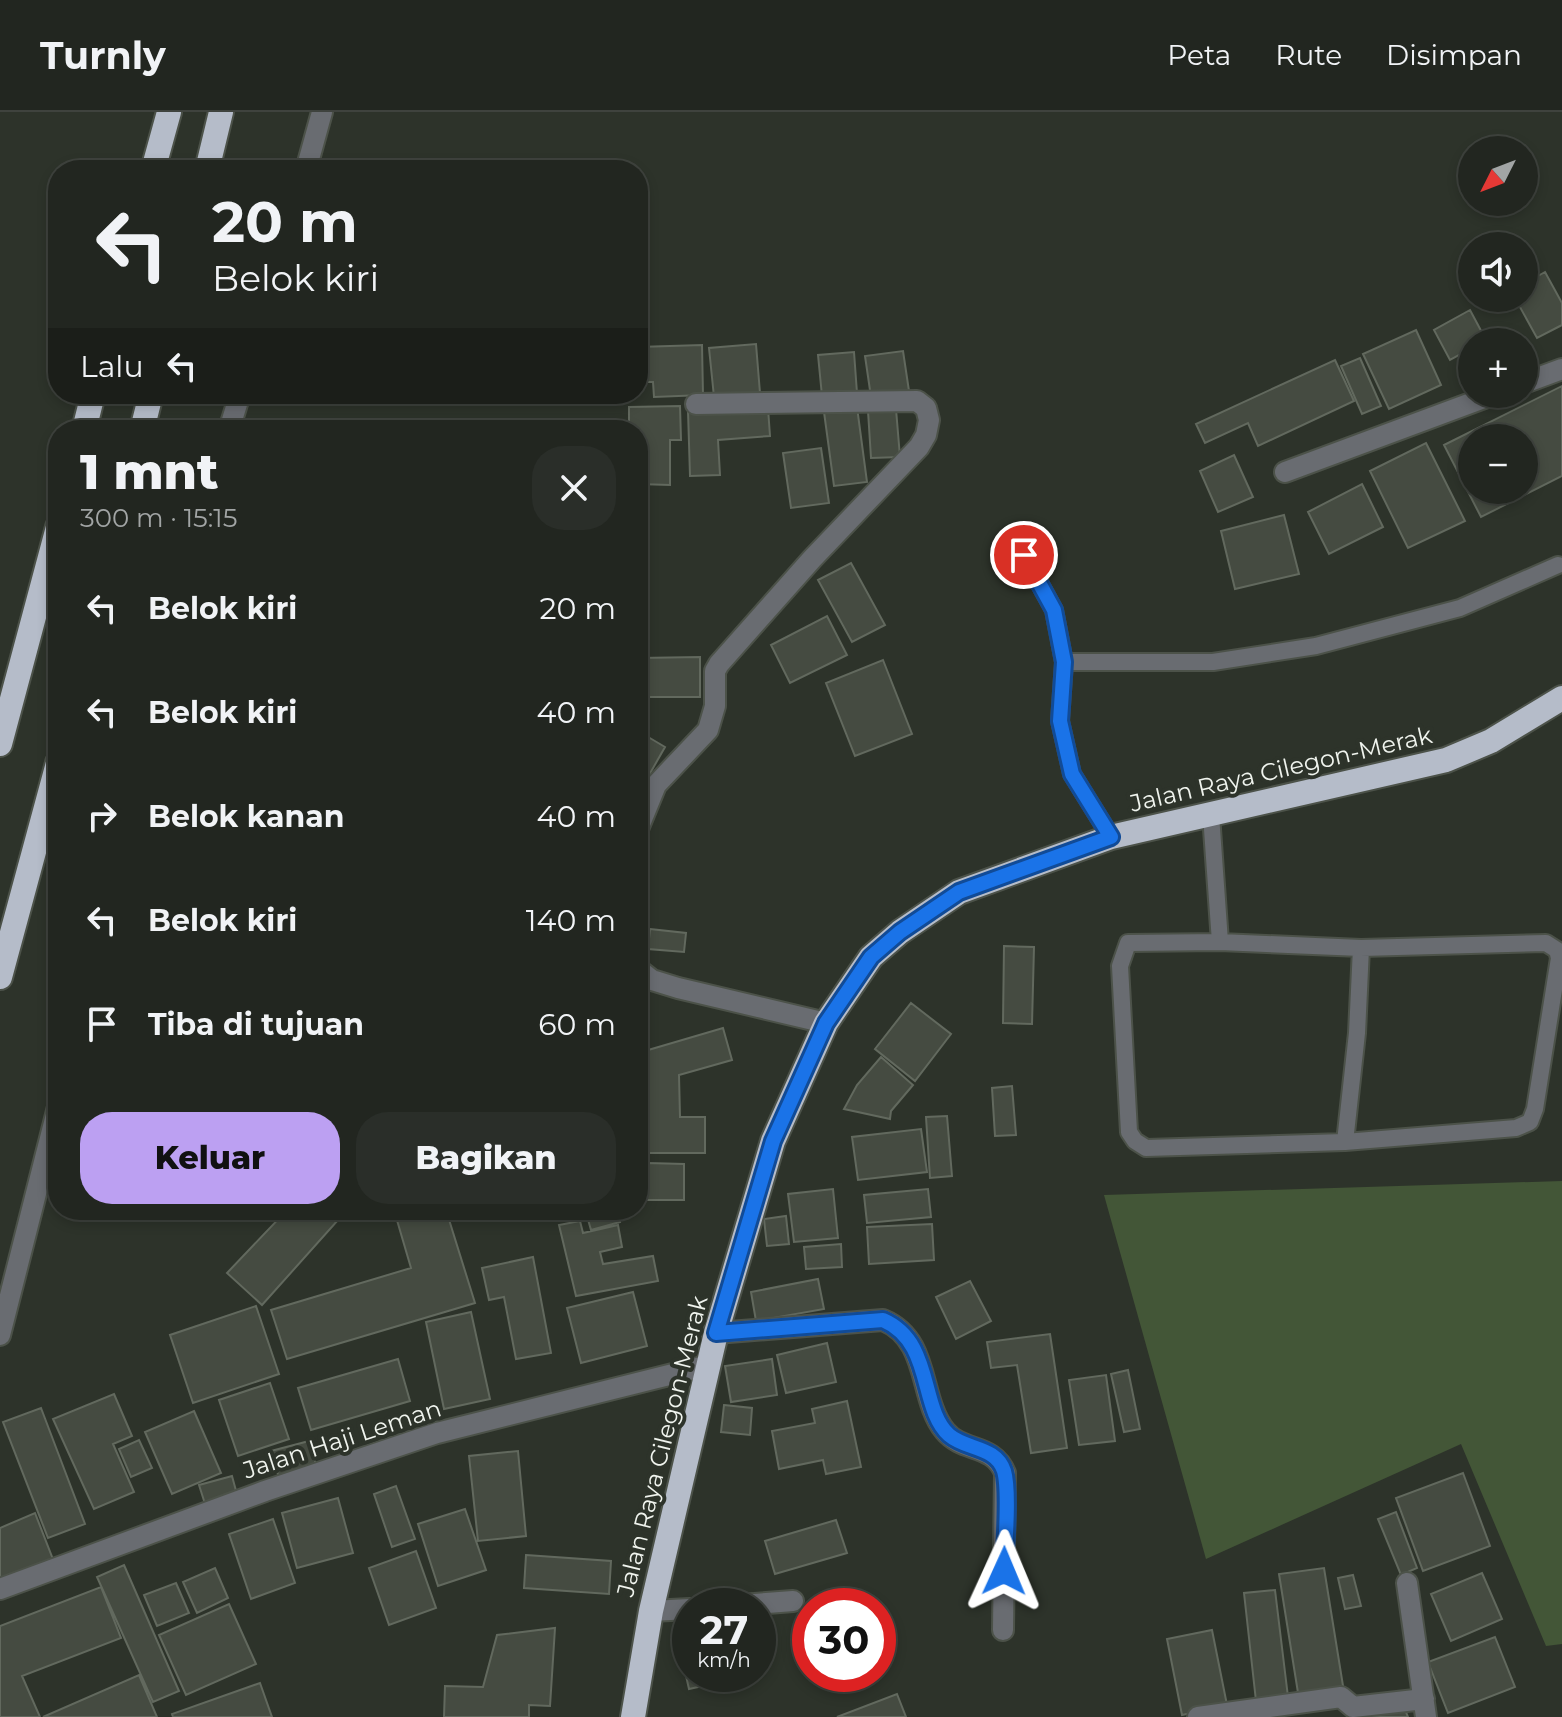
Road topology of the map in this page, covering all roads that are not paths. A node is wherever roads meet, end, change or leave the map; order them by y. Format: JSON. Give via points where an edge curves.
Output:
{"nodes":[{"id":1,"x":169,"y":112,"type":"edge"},
{"id":2,"x":221,"y":112,"type":"edge"},
{"id":3,"x":322,"y":112,"type":"edge"},
{"id":4,"x":156,"y":160,"type":"edge"},
{"id":5,"x":209,"y":160,"type":"edge"},
{"id":6,"x":309,"y":160,"type":"edge"},
{"id":7,"x":1562,"y":369,"type":"edge"},
{"id":8,"x":1538,"y":378,"type":"edge"},
{"id":9,"x":696,"y":404,"type":"dead end"},
{"id":10,"x":1458,"y":408,"type":"edge"},
{"id":11,"x":1285,"y":472,"type":"dead end"},
{"id":12,"x":1024,"y":555,"type":"dead end"},
{"id":13,"x":48,"y":564,"type":"edge"},
{"id":14,"x":1558,"y":565,"type":"dead end"},
{"id":15,"x":1064,"y":662,"type":"junction"},
{"id":16,"x":1562,"y":698,"type":"edge"},
{"id":17,"x":0,"y":744,"type":"edge"},
{"id":18,"x":48,"y":800,"type":"edge"},
{"id":19,"x":648,"y":801,"type":"edge"},
{"id":20,"x":1211,"y":815,"type":"junction"},
{"id":21,"x":1111,"y":837,"type":"junction"},
{"id":22,"x":1220,"y":942,"type":"junction"},
{"id":23,"x":1361,"y":948,"type":"junction"},
{"id":24,"x":0,"y":977,"type":"edge"},
{"id":25,"x":648,"y":978,"type":"edge"},
{"id":26,"x":826,"y":1023,"type":"junction"},
{"id":27,"x":1345,"y":1142,"type":"junction"},
{"id":28,"x":48,"y":1146,"type":"edge"},
{"id":29,"x":716,"y":1333,"type":"junction"},
{"id":30,"x":0,"y":1335,"type":"edge"},
{"id":31,"x":709,"y":1365,"type":"junction"},
{"id":32,"x":1407,"y":1583,"type":"dead end"},
{"id":33,"x":0,"y":1589,"type":"edge"},
{"id":34,"x":672,"y":1610,"type":"edge"},
{"id":35,"x":651,"y":1611,"type":"junction"},
{"id":36,"x":1003,"y":1630,"type":"dead end"},
{"id":37,"x":1425,"y":1708,"type":"edge"},
{"id":38,"x":633,"y":1717,"type":"edge"},
{"id":39,"x":1198,"y":1717,"type":"edge"}],
"edges":[{"from":1,"to":4,"type":"highway"},
{"from":2,"to":5,"type":"highway"},
{"from":3,"to":6,"type":"street"},
{"from":7,"to":8,"type":"street"},
{"from":9,"to":19,"type":"street","via":[[917,401],[929,420],[926,435],[907,462],[719,664],[708,730],[656,785]]},
{"from":10,"to":11,"type":"street"},
{"from":12,"to":15,"type":"lane","via":[[1054,610]]},
{"from":13,"to":17,"type":"highway"},
{"from":14,"to":15,"type":"lane","via":[[1460,608],[1316,646],[1213,662]]},
{"from":15,"to":21,"type":"lane","via":[[1060,721],[1072,774]]},
{"from":16,"to":20,"type":"highway","name":"Jalan Raya Cilegon-Merak","via":[[1491,741],[1446,760]]},
{"from":18,"to":24,"type":"highway"},
{"from":20,"to":21,"type":"highway","name":"Jalan Raya Cilegon-Merak"},
{"from":20,"to":22,"type":"lane"},
{"from":21,"to":26,"type":"highway","name":"Jalan Raya Cilegon-Merak","via":[[959,892],[922,915],[871,957]]},
{"from":22,"to":23,"type":"lane"},
{"from":22,"to":27,"type":"lane","via":[[1128,943],[1120,966],[1129,1132],[1146,1148]]},
{"from":23,"to":27,"type":"lane"},
{"from":23,"to":27,"type":"lane","via":[[1546,943],[1559,958],[1530,1122],[1516,1128]]},
{"from":25,"to":26,"type":"street"},
{"from":26,"to":29,"type":"highway","name":"Jalan Raya Cilegon-Merak","via":[[773,1141]]},
{"from":28,"to":30,"type":"street"},
{"from":29,"to":31,"type":"highway","name":"Jalan Raya Cilegon-Merak"},
{"from":29,"to":36,"type":"street","via":[[883,1320],[904,1335],[921,1365],[943,1429],[994,1455],[1005,1473]]},
{"from":31,"to":33,"type":"street","name":"Jalan Haji Leman","via":[[437,1433]]},
{"from":31,"to":35,"type":"highway","name":"Jalan Raya Cilegon-Merak"},
{"from":32,"to":37,"type":"street"},
{"from":34,"to":35,"type":"street"},
{"from":35,"to":38,"type":"highway","name":"Jalan Raya Cilegon-Merak"},
{"from":37,"to":39,"type":"street","via":[[1353,1707],[1341,1697]]}]}
